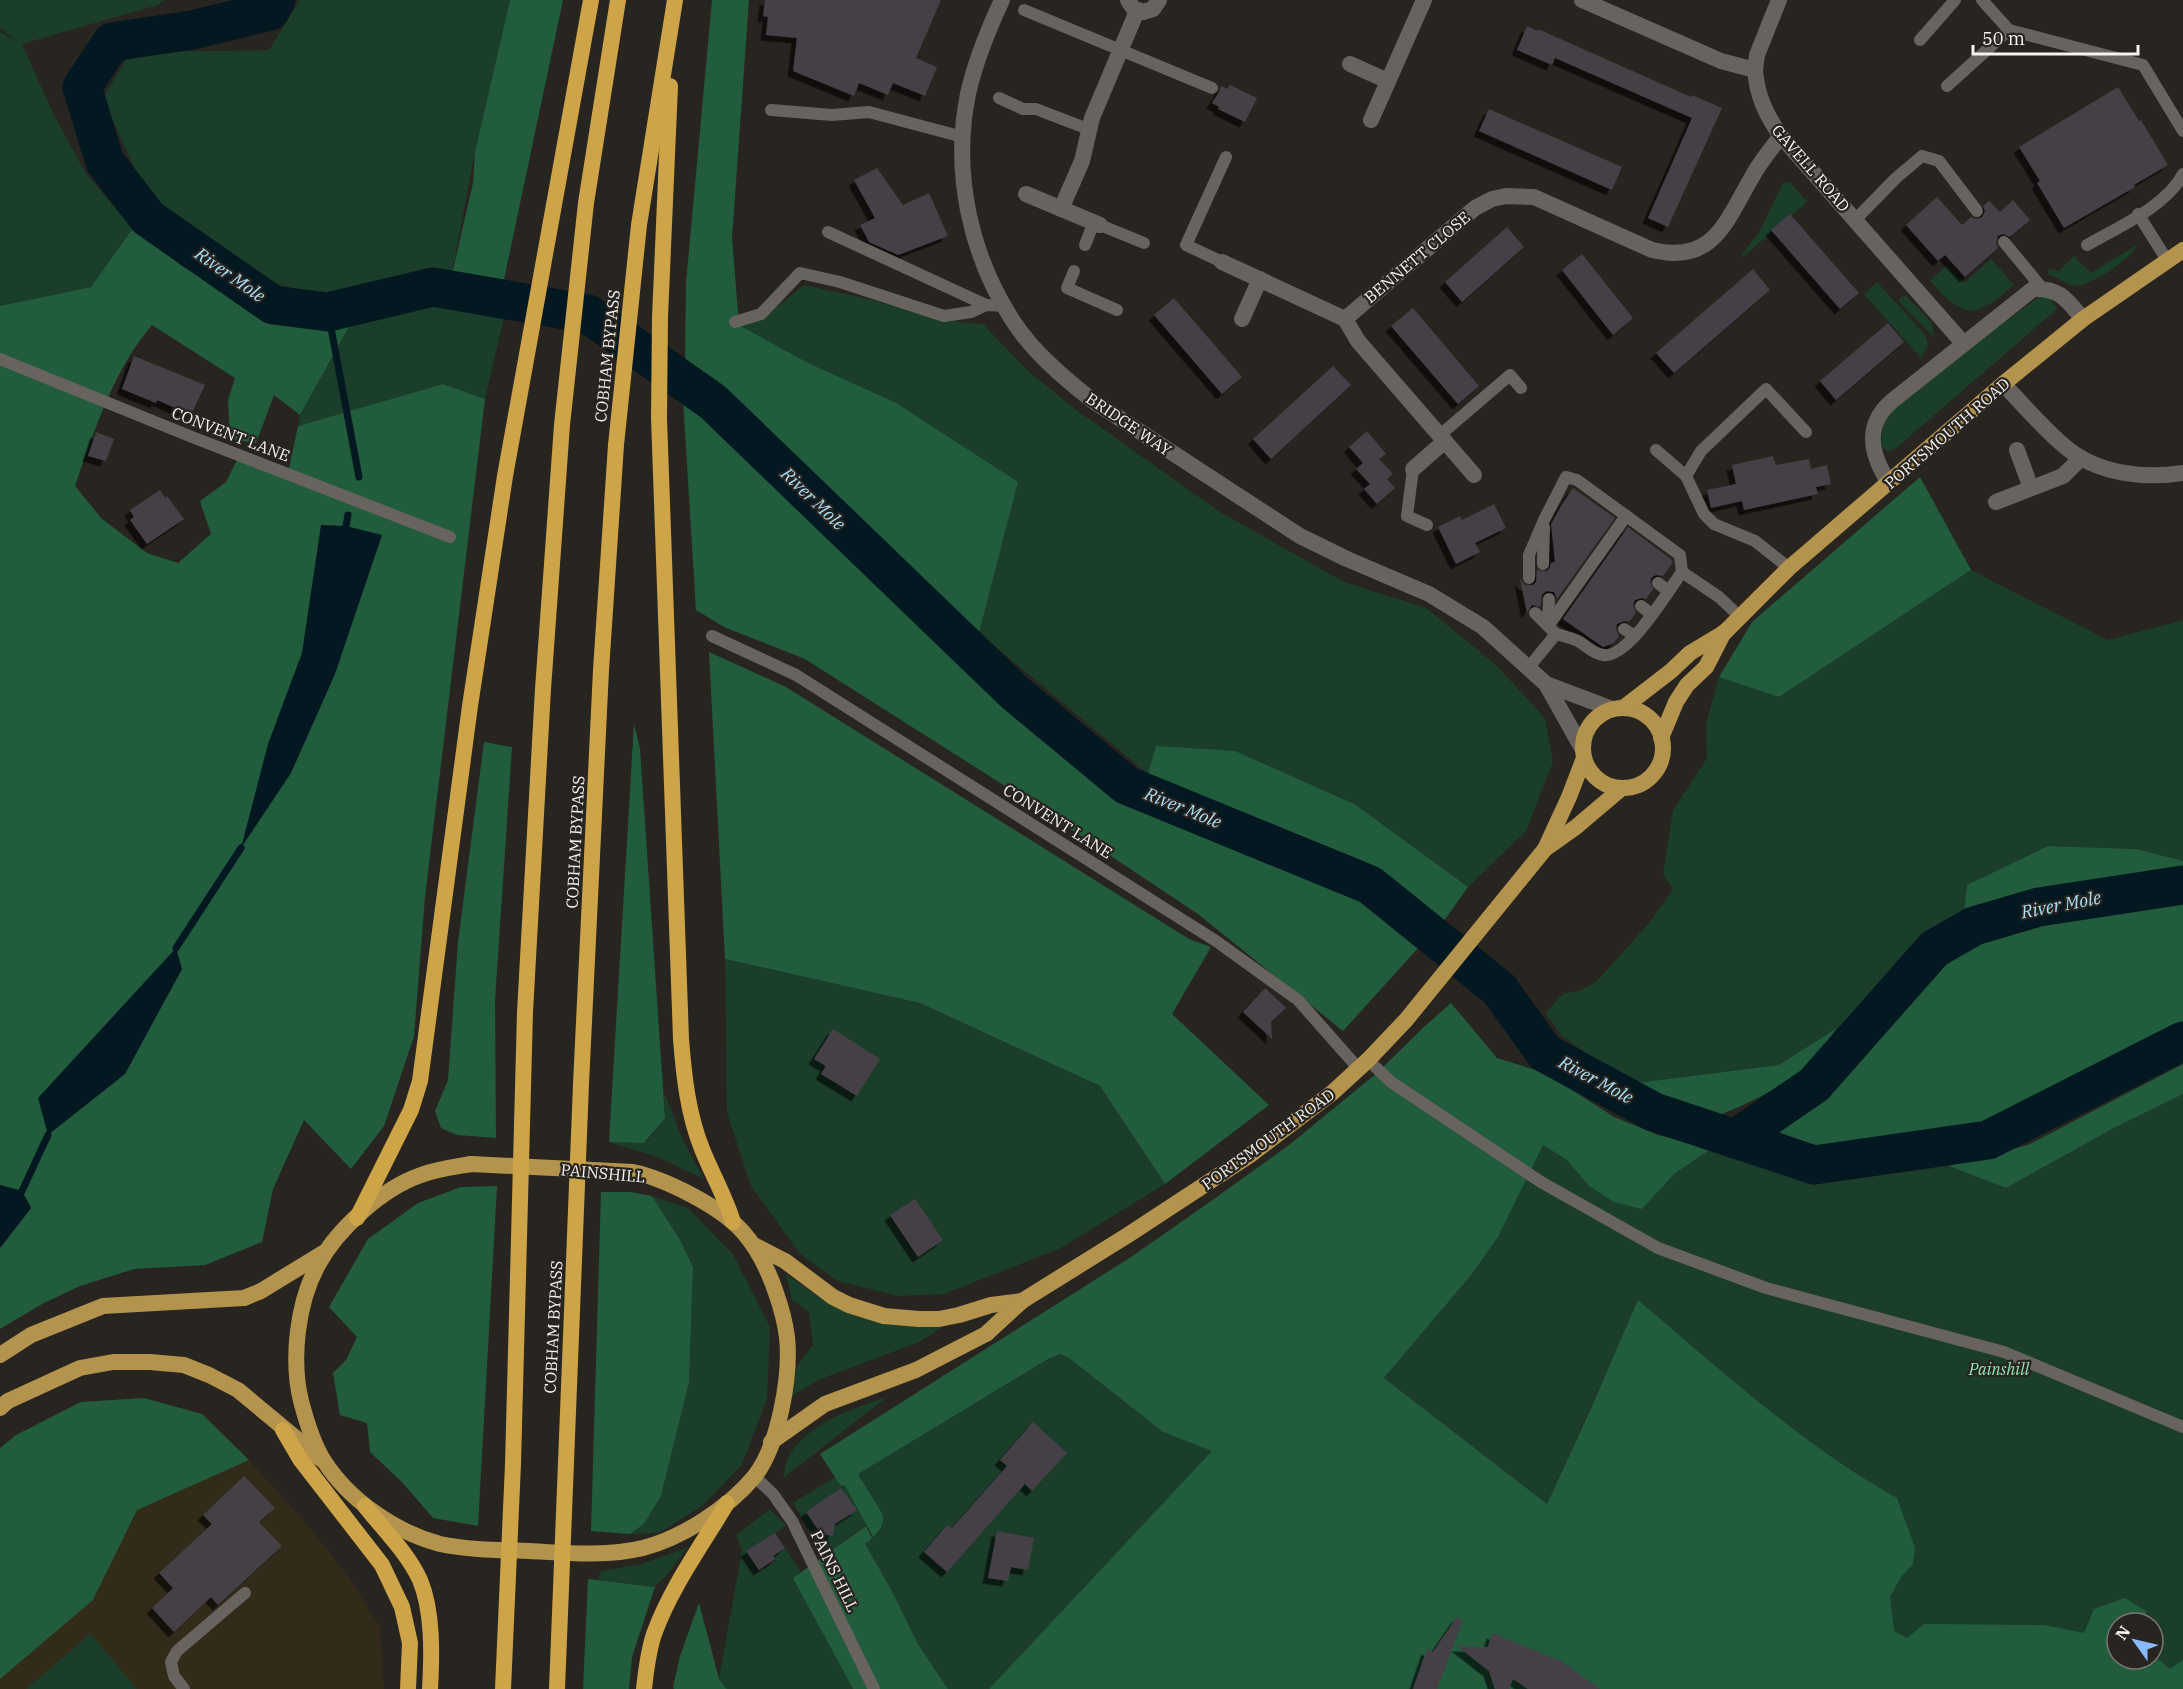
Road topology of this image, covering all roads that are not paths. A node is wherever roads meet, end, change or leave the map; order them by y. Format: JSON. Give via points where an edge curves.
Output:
{"nodes":[{"id":1,"x":591,"y":0,"type":"edge"},
{"id":2,"x":618,"y":0,"type":"edge"},
{"id":3,"x":1002,"y":0,"type":"edge"},
{"id":4,"x":1159,"y":0,"type":"edge"},
{"id":5,"x":1424,"y":0,"type":"edge"},
{"id":6,"x":1582,"y":0,"type":"edge"},
{"id":7,"x":1779,"y":0,"type":"edge"},
{"id":8,"x":1955,"y":0,"type":"edge"},
{"id":9,"x":1982,"y":0,"type":"edge"},
{"id":10,"x":1133,"y":5,"type":"edge"},
{"id":11,"x":673,"y":7,"type":"edge"},
{"id":12,"x":1024,"y":10,"type":"dead end"},
{"id":13,"x":2008,"y":30,"type":"junction"},
{"id":14,"x":1920,"y":40,"type":"dead end"},
{"id":15,"x":1121,"y":50,"type":"junction"},
{"id":16,"x":1350,"y":64,"type":"dead end"},
{"id":17,"x":1755,"y":70,"type":"junction"},
{"id":18,"x":1388,"y":81,"type":"junction"},
{"id":19,"x":1947,"y":86,"type":"dead end"},
{"id":20,"x":1212,"y":88,"type":"dead end"},
{"id":21,"x":999,"y":98,"type":"dead end"},
{"id":22,"x":771,"y":110,"type":"dead end"},
{"id":23,"x":1371,"y":120,"type":"dead end"},
{"id":24,"x":1088,"y":129,"type":"junction"},
{"id":25,"x":2183,"y":131,"type":"edge"},
{"id":26,"x":1781,"y":136,"type":"junction"},
{"id":27,"x":963,"y":137,"type":"junction"},
{"id":28,"x":1226,"y":157,"type":"dead end"},
{"id":29,"x":2183,"y":174,"type":"edge"},
{"id":30,"x":1026,"y":194,"type":"dead end"},
{"id":31,"x":1061,"y":209,"type":"junction"},
{"id":32,"x":1977,"y":211,"type":"dead end"},
{"id":33,"x":2138,"y":214,"type":"junction"},
{"id":34,"x":1856,"y":220,"type":"junction"},
{"id":35,"x":1097,"y":224,"type":"junction"},
{"id":36,"x":828,"y":232,"type":"dead end"},
{"id":37,"x":2004,"y":242,"type":"dead end"},
{"id":38,"x":1144,"y":243,"type":"dead end"},
{"id":39,"x":1085,"y":245,"type":"dead end"},
{"id":40,"x":2087,"y":245,"type":"dead end"},
{"id":41,"x":2183,"y":250,"type":"edge"},
{"id":42,"x":2167,"y":260,"type":"junction"},
{"id":43,"x":1222,"y":262,"type":"joint"},
{"id":44,"x":1074,"y":271,"type":"dead end"},
{"id":45,"x":1260,"y":279,"type":"junction"},
{"id":46,"x":2042,"y":288,"type":"junction"},
{"id":47,"x":986,"y":305,"type":"junction"},
{"id":48,"x":1006,"y":306,"type":"junction"},
{"id":49,"x":1118,"y":310,"type":"dead end"},
{"id":50,"x":1345,"y":318,"type":"junction"},
{"id":51,"x":1242,"y":319,"type":"dead end"},
{"id":52,"x":2083,"y":319,"type":"junction"},
{"id":53,"x":735,"y":322,"type":"dead end"},
{"id":54,"x":1963,"y":343,"type":"junction"},
{"id":55,"x":0,"y":359,"type":"edge"},
{"id":56,"x":2003,"y":384,"type":"junction"},
{"id":57,"x":1521,"y":388,"type":"dead end"},
{"id":58,"x":1806,"y":432,"type":"dead end"},
{"id":59,"x":1442,"y":438,"type":"junction"},
{"id":60,"x":1656,"y":450,"type":"dead end"},
{"id":61,"x":2017,"y":450,"type":"dead end"},
{"id":62,"x":2081,"y":458,"type":"junction"},
{"id":63,"x":1413,"y":469,"type":"joint"},
{"id":64,"x":2183,"y":474,"type":"edge"},
{"id":65,"x":1474,"y":475,"type":"dead end"},
{"id":66,"x":1686,"y":476,"type":"junction"},
{"id":67,"x":1889,"y":483,"type":"junction"},
{"id":68,"x":2031,"y":488,"type":"junction"},
{"id":69,"x":1996,"y":502,"type":"dead end"},
{"id":70,"x":1626,"y":516,"type":"junction"},
{"id":71,"x":1544,"y":520,"type":"junction"},
{"id":72,"x":1427,"y":525,"type":"dead end"},
{"id":73,"x":450,"y":537,"type":"dead end"},
{"id":74,"x":1543,"y":564,"type":"dead end"},
{"id":75,"x":1789,"y":568,"type":"junction"},
{"id":76,"x":1682,"y":572,"type":"junction"},
{"id":77,"x":1529,"y":578,"type":"dead end"},
{"id":78,"x":1550,"y":599,"type":"dead end"},
{"id":79,"x":1641,"y":606,"type":"dead end"},
{"id":80,"x":1535,"y":613,"type":"dead end"},
{"id":81,"x":1652,"y":614,"type":"junction"},
{"id":82,"x":1740,"y":617,"type":"junction"},
{"id":83,"x":1552,"y":630,"type":"junction"},
{"id":84,"x":1725,"y":632,"type":"junction"},
{"id":85,"x":712,"y":636,"type":"dead end"},
{"id":86,"x":1528,"y":667,"type":"junction"},
{"id":87,"x":1546,"y":684,"type":"junction"},
{"id":88,"x":1617,"y":709,"type":"junction"},
{"id":89,"x":1661,"y":738,"type":"junction"},
{"id":90,"x":1583,"y":753,"type":"junction"},
{"id":91,"x":1622,"y":788,"type":"junction"},
{"id":92,"x":1545,"y":849,"type":"junction"},
{"id":93,"x":1364,"y":1065,"type":"junction"},
{"id":94,"x":357,"y":1218,"type":"junction"},
{"id":95,"x":733,"y":1222,"type":"junction"},
{"id":96,"x":754,"y":1245,"type":"junction"},
{"id":97,"x":327,"y":1251,"type":"junction"},
{"id":98,"x":1022,"y":1301,"type":"junction"},
{"id":99,"x":0,"y":1355,"type":"edge"},
{"id":100,"x":0,"y":1408,"type":"edge"},
{"id":101,"x":2183,"y":1427,"type":"edge"},
{"id":102,"x":283,"y":1430,"type":"junction"},
{"id":103,"x":771,"y":1442,"type":"junction"},
{"id":104,"x":324,"y":1462,"type":"junction"},
{"id":105,"x":754,"y":1476,"type":"junction"},
{"id":106,"x":727,"y":1503,"type":"junction"},
{"id":107,"x":365,"y":1506,"type":"junction"},
{"id":108,"x":245,"y":1593,"type":"dead end"},
{"id":109,"x":184,"y":1689,"type":"edge"},
{"id":110,"x":408,"y":1689,"type":"edge"},
{"id":111,"x":430,"y":1689,"type":"edge"},
{"id":112,"x":503,"y":1689,"type":"edge"},
{"id":113,"x":557,"y":1689,"type":"edge"},
{"id":114,"x":644,"y":1689,"type":"edge"},
{"id":115,"x":874,"y":1689,"type":"edge"}],
"edges":[{"from":1,"to":94,"type":"highway","via":[[518,403],[470,706],[420,1080],[411,1110]]},
{"from":2,"to":112,"type":"highway","name":"COBHAM BYPASS","via":[[586,203],[562,425],[543,689],[525,1012]]},
{"from":3,"to":27,"type":"street","name":"BRIDGE WAY","via":[[974,72]]},
{"from":4,"to":10,"type":"street","via":[[1148,12]]},
{"from":5,"to":18,"type":"street"},
{"from":6,"to":17,"type":"street","via":[[1721,61]]},
{"from":7,"to":17,"type":"street","via":[[1756,55]]},
{"from":8,"to":14,"type":"lane"},
{"from":9,"to":13,"type":"lane"},
{"from":10,"to":15,"type":"street"},
{"from":11,"to":95,"type":"highway","via":[[659,418],[683,1066],[687,1100],[702,1149]]},
{"from":11,"to":113,"type":"highway","name":"COBHAM BYPASS","via":[[639,225],[616,445],[581,1084]]},
{"from":12,"to":15,"type":"lane"},
{"from":13,"to":19,"type":"lane"},
{"from":13,"to":25,"type":"lane","via":[[2143,65]]},
{"from":15,"to":20,"type":"lane"},
{"from":15,"to":24,"type":"street"},
{"from":16,"to":18,"type":"street"},
{"from":17,"to":26,"type":"street","name":"GAVELL ROAD","via":[[1762,105]]},
{"from":18,"to":23,"type":"street"},
{"from":21,"to":24,"type":"lane"},
{"from":22,"to":27,"type":"lane","via":[[832,115],[869,112]]},
{"from":24,"to":31,"type":"street","via":[[1082,161]]},
{"from":26,"to":34,"type":"street","name":"GAVELL ROAD"},
{"from":26,"to":50,"type":"street","name":"BENNETT CLOSE","via":[[1760,163],[1723,228],[1701,246],[1665,253],[1534,197],[1492,199],[1461,219]]},
{"from":27,"to":48,"type":"street","name":"BRIDGE WAY","via":[[963,172],[972,229],[988,278]]},
{"from":28,"to":43,"type":"lane","via":[[1186,245]]},
{"from":29,"to":33,"type":"lane","via":[[2171,192]]},
{"from":30,"to":31,"type":"street"},
{"from":31,"to":35,"type":"street"},
{"from":32,"to":34,"type":"lane","via":[[1939,161],[1922,156]]},
{"from":33,"to":40,"type":"lane"},
{"from":33,"to":42,"type":"lane"},
{"from":34,"to":54,"type":"street","name":"GAVELL ROAD"},
{"from":35,"to":38,"type":"lane"},
{"from":35,"to":39,"type":"lane"},
{"from":36,"to":47,"type":"lane"},
{"from":37,"to":46,"type":"lane"},
{"from":41,"to":42,"type":"main road","name":"PORTSMOUTH ROAD"},
{"from":42,"to":52,"type":"main road","name":"PORTSMOUTH ROAD"},
{"from":43,"to":45,"type":"street"},
{"from":44,"to":49,"type":"lane","via":[[1067,288]]},
{"from":45,"to":50,"type":"street"},
{"from":45,"to":51,"type":"street"},
{"from":46,"to":52,"type":"street","via":[[2060,295]]},
{"from":46,"to":54,"type":"street","via":[[2033,289]]},
{"from":47,"to":48,"type":"lane"},
{"from":47,"to":53,"type":"lane","via":[[971,312],[944,315],[800,273],[761,314]]},
{"from":48,"to":86,"type":"street","name":"BRIDGE WAY","via":[[1012,320],[1047,361],[1107,411],[1300,536],[1454,608],[1499,639]]},
{"from":50,"to":59,"type":"street","via":[[1358,341]]},
{"from":52,"to":56,"type":"main road","name":"PORTSMOUTH ROAD"},
{"from":54,"to":67,"type":"street","via":[[1877,417],[1875,457]]},
{"from":55,"to":73,"type":"lane","name":"CONVENT LANE"},
{"from":56,"to":62,"type":"street"},
{"from":56,"to":67,"type":"main road","name":"PORTSMOUTH ROAD"},
{"from":57,"to":59,"type":"lane","via":[[1510,375]]},
{"from":58,"to":66,"type":"lane","via":[[1766,389],[1701,451]]},
{"from":59,"to":63,"type":"street"},
{"from":59,"to":65,"type":"street"},
{"from":60,"to":66,"type":"lane"},
{"from":61,"to":68,"type":"street"},
{"from":62,"to":64,"type":"street","via":[[2139,475]]},
{"from":62,"to":68,"type":"street","via":[[2063,476]]},
{"from":63,"to":72,"type":"lane","via":[[1407,516]]},
{"from":66,"to":75,"type":"lane","via":[[1704,514],[1714,524],[1755,541]]},
{"from":67,"to":75,"type":"main road","name":"PORTSMOUTH ROAD"},
{"from":68,"to":69,"type":"street"},
{"from":70,"to":71,"type":"lane","via":[[1577,480],[1566,477]]},
{"from":70,"to":76,"type":"lane","via":[[1680,555]]},
{"from":70,"to":83,"type":"lane"},
{"from":71,"to":74,"type":"lane"},
{"from":71,"to":77,"type":"lane","via":[[1529,555]]},
{"from":75,"to":82,"type":"main road","name":"PORTSMOUTH ROAD"},
{"from":76,"to":81,"type":"lane","via":[[1663,587]]},
{"from":76,"to":82,"type":"lane"},
{"from":78,"to":83,"type":"lane"},
{"from":79,"to":81,"type":"lane"},
{"from":80,"to":83,"type":"lane"},
{"from":81,"to":83,"type":"lane","via":[[1616,652],[1605,655]]},
{"from":82,"to":84,"type":"main road","name":"PORTSMOUTH ROAD"},
{"from":83,"to":86,"type":"lane"},
{"from":84,"to":88,"type":"main road","name":"PORTSMOUTH ROAD","via":[[1690,653]]},
{"from":84,"to":89,"type":"main road","name":"PORTSMOUTH ROAD","via":[[1706,667],[1676,702]]},
{"from":85,"to":93,"type":"lane","name":"CONVENT LANE","via":[[796,675],[1216,940],[1298,1000]]},
{"from":86,"to":87,"type":"street","name":"BRIDGE WAY"},
{"from":87,"to":88,"type":"street","name":"BRIDGE WAY"},
{"from":87,"to":90,"type":"street","name":"BRIDGE WAY"},
{"from":88,"to":89,"type":"main road","via":[[1643,713],[1658,728]]},
{"from":88,"to":90,"type":"main road","via":[[1594,720],[1588,728]]},
{"from":89,"to":91,"type":"main road","via":[[1661,759],[1651,777]]},
{"from":90,"to":91,"type":"main road","via":[[1594,777]]},
{"from":90,"to":92,"type":"main road","name":"PORTSMOUTH ROAD","via":[[1569,797]]},
{"from":91,"to":92,"type":"main road","name":"PORTSMOUTH ROAD"},
{"from":92,"to":93,"type":"main road","name":"PORTSMOUTH ROAD","via":[[1406,1020]]},
{"from":93,"to":98,"type":"main road","name":"PORTSMOUTH ROAD","via":[[1250,1155]]},
{"from":93,"to":101,"type":"lane","name":"CONVENT LANE","via":[[1541,1182],[1658,1248],[1766,1288],[2004,1352]]},
{"from":94,"to":95,"type":"main road","name":"PAINSHILL","via":[[396,1186],[420,1175],[471,1164],[648,1175],[689,1194]]},
{"from":94,"to":97,"type":"main road","name":"PAINSHILL"},
{"from":95,"to":96,"type":"main road","name":"PAINSHILL"},
{"from":96,"to":98,"type":"main road","name":"PORTSMOUTH ROAD","via":[[785,1261],[833,1297],[884,1316],[939,1318]]},
{"from":96,"to":103,"type":"main road","name":"PAINSHILL","via":[[774,1286],[787,1337],[786,1377]]},
{"from":97,"to":99,"type":"main road","via":[[244,1298],[104,1306],[32,1335]]},
{"from":97,"to":104,"type":"main road","name":"PAINSHILL","via":[[317,1266],[301,1314],[296,1365],[301,1402]]},
{"from":98,"to":103,"type":"main road","name":"PORTSMOUTH ROAD","via":[[986,1334],[915,1370],[825,1404]]},
{"from":100,"to":102,"type":"main road","via":[[80,1368],[113,1362],[150,1362],[184,1365],[222,1381],[249,1398]]},
{"from":102,"to":104,"type":"main road"},
{"from":102,"to":110,"type":"highway","via":[[300,1459],[382,1565],[402,1607],[410,1643]]},
{"from":103,"to":105,"type":"main road","name":"PAINSHILL"},
{"from":104,"to":107,"type":"main road","name":"PAINSHILL"},
{"from":105,"to":106,"type":"main road","name":"PAINSHILL"},
{"from":105,"to":115,"type":"lane","name":"PAINS HILL","via":[[792,1521]]},
{"from":106,"to":107,"type":"main road","name":"PAINSHILL","via":[[664,1540],[626,1551],[574,1553],[459,1547],[414,1535]]},
{"from":106,"to":114,"type":"highway","via":[[669,1600],[654,1633]]},
{"from":107,"to":111,"type":"highway","via":[[420,1581],[432,1642]]},
{"from":108,"to":109,"type":"lane","via":[[177,1651],[171,1662],[174,1676]]}]}
